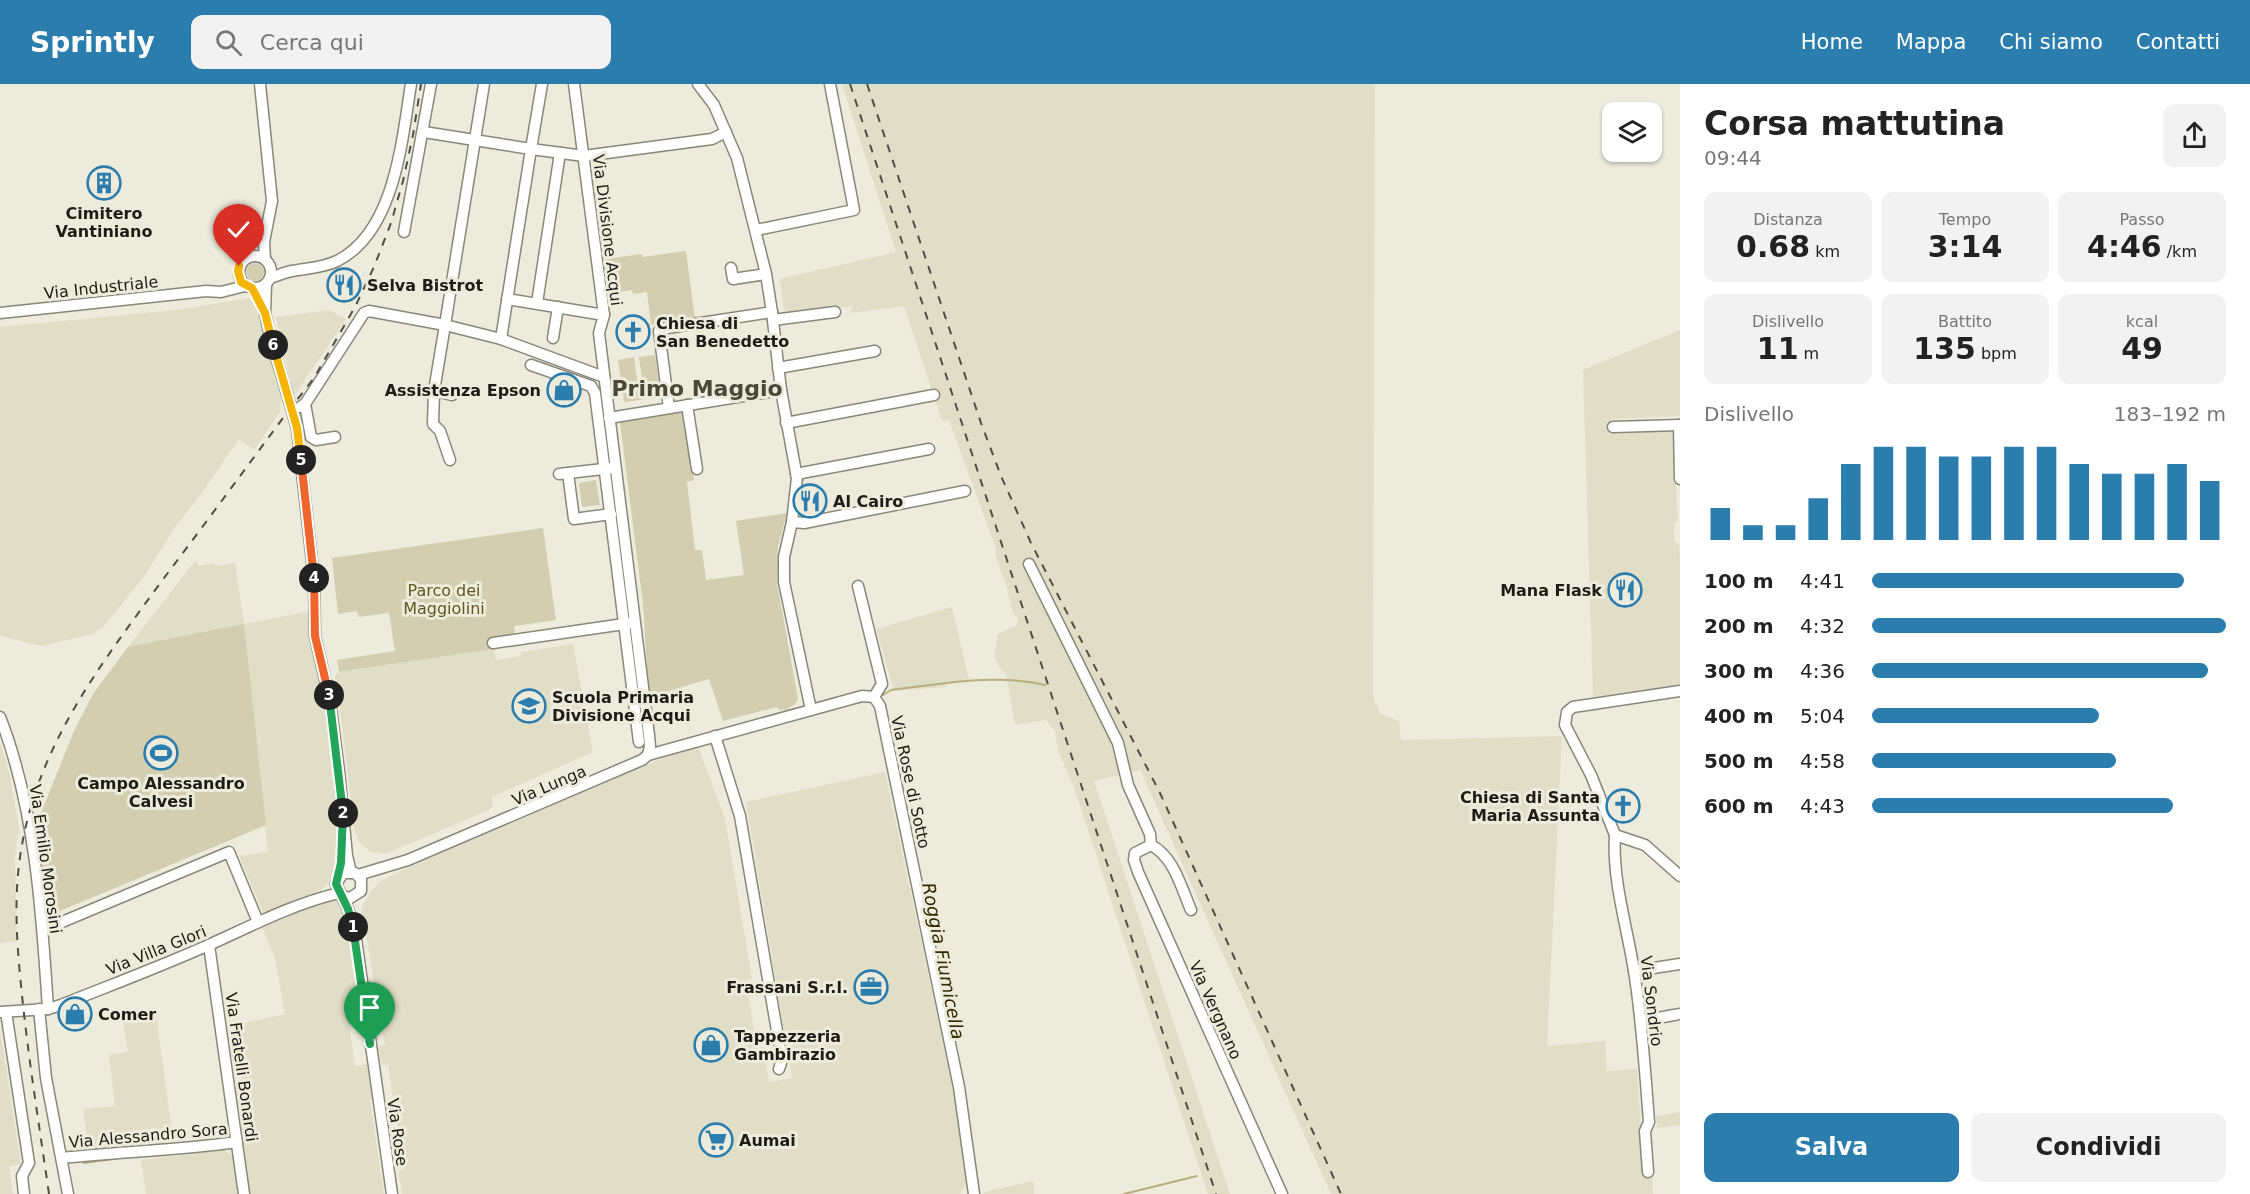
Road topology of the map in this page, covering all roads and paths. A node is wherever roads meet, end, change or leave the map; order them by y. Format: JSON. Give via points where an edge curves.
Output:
{"nodes":[{"id":1,"x":260,"y":84,"type":"edge"},
{"id":2,"x":411,"y":84,"type":"edge"},
{"id":3,"x":431,"y":84,"type":"edge"},
{"id":4,"x":484,"y":84,"type":"edge"},
{"id":5,"x":542,"y":84,"type":"edge"},
{"id":6,"x":574,"y":84,"type":"edge"},
{"id":7,"x":698,"y":84,"type":"edge"},
{"id":8,"x":830,"y":84,"type":"edge"},
{"id":9,"x":424,"y":132,"type":"junction"},
{"id":10,"x":726,"y":132,"type":"junction"},
{"id":11,"x":475,"y":140,"type":"junction"},
{"id":12,"x":531,"y":149,"type":"junction"},
{"id":13,"x":560,"y":153,"type":"junction"},
{"id":14,"x":584,"y":156,"type":"junction"},
{"id":15,"x":270,"y":216,"type":"junction"},
{"id":16,"x":756,"y":230,"type":"junction"},
{"id":17,"x":404,"y":232,"type":"dead end"},
{"id":18,"x":249,"y":256,"type":"junction"},
{"id":19,"x":267,"y":261,"type":"junction"},
{"id":20,"x":731,"y":268,"type":"dead end"},
{"id":21,"x":238,"y":271,"type":"junction"},
{"id":22,"x":291,"y":271,"type":"junction"},
{"id":23,"x":766,"y":274,"type":"junction"},
{"id":24,"x":268,"y":281,"type":"junction"},
{"id":25,"x":249,"y":287,"type":"junction"},
{"id":26,"x":206,"y":291,"type":"junction"},
{"id":27,"x":507,"y":299,"type":"junction"},
{"id":28,"x":537,"y":303,"type":"junction"},
{"id":29,"x":558,"y":307,"type":"junction"},
{"id":30,"x":835,"y":312,"type":"dead end"},
{"id":31,"x":0,"y":313,"type":"edge"},
{"id":32,"x":265,"y":313,"type":"junction"},
{"id":33,"x":604,"y":315,"type":"junction"},
{"id":34,"x":773,"y":316,"type":"junction"},
{"id":35,"x":445,"y":325,"type":"junction"},
{"id":36,"x":553,"y":338,"type":"dead end"},
{"id":37,"x":501,"y":339,"type":"junction"},
{"id":38,"x":874,"y":351,"type":"dead end"},
{"id":39,"x":558,"y":360,"type":"junction"},
{"id":40,"x":531,"y":365,"type":"dead end"},
{"id":41,"x":778,"y":368,"type":"junction"},
{"id":42,"x":553,"y":373,"type":"junction"},
{"id":43,"x":604,"y":377,"type":"junction"},
{"id":44,"x":781,"y":390,"type":"junction"},
{"id":45,"x":434,"y":391,"type":"junction"},
{"id":46,"x":452,"y":395,"type":"dead end"},
{"id":47,"x":934,"y":395,"type":"dead end"},
{"id":48,"x":687,"y":405,"type":"junction"},
{"id":49,"x":669,"y":408,"type":"junction"},
{"id":50,"x":605,"y":416,"type":"junction"},
{"id":51,"x":786,"y":423,"type":"junction"},
{"id":52,"x":1679,"y":425,"type":"edge"},
{"id":53,"x":1613,"y":427,"type":"dead end"},
{"id":54,"x":335,"y":437,"type":"dead end"},
{"id":55,"x":929,"y":449,"type":"dead end"},
{"id":56,"x":450,"y":460,"type":"dead end"},
{"id":57,"x":610,"y":468,"type":"junction"},
{"id":58,"x":697,"y":469,"type":"dead end"},
{"id":59,"x":796,"y":474,"type":"junction"},
{"id":60,"x":1680,"y":479,"type":"edge"},
{"id":61,"x":965,"y":491,"type":"dead end"},
{"id":62,"x":610,"y":514,"type":"junction"},
{"id":63,"x":792,"y":522,"type":"junction"},
{"id":64,"x":1029,"y":564,"type":"dead end"},
{"id":65,"x":858,"y":586,"type":"dead end"},
{"id":66,"x":629,"y":623,"type":"junction"},
{"id":67,"x":493,"y":643,"type":"dead end"},
{"id":68,"x":1680,"y":691,"type":"edge"},
{"id":69,"x":874,"y":697,"type":"junction"},
{"id":70,"x":811,"y":710,"type":"junction"},
{"id":71,"x":0,"y":717,"type":"edge"},
{"id":72,"x":715,"y":736,"type":"junction"},
{"id":73,"x":639,"y":742,"type":"dead end"},
{"id":74,"x":648,"y":755,"type":"junction"},
{"id":75,"x":344,"y":822,"type":"junction"},
{"id":76,"x":1614,"y":835,"type":"junction"},
{"id":77,"x":1151,"y":845,"type":"junction"},
{"id":78,"x":396,"y":865,"type":"junction"},
{"id":79,"x":355,"y":874,"type":"junction"},
{"id":80,"x":1680,"y":876,"type":"edge"},
{"id":81,"x":338,"y":878,"type":"junction"},
{"id":82,"x":359,"y":893,"type":"junction"},
{"id":83,"x":340,"y":894,"type":"junction"},
{"id":84,"x":313,"y":899,"type":"junction"},
{"id":85,"x":1191,"y":910,"type":"dead end"},
{"id":86,"x":258,"y":922,"type":"junction"},
{"id":87,"x":43,"y":930,"type":"junction"},
{"id":88,"x":355,"y":932,"type":"junction"},
{"id":89,"x":209,"y":945,"type":"junction"},
{"id":90,"x":1680,"y":964,"type":"edge"},
{"id":91,"x":1634,"y":971,"type":"junction"},
{"id":92,"x":43,"y":1009,"type":"junction"},
{"id":93,"x":3,"y":1012,"type":"edge"},
{"id":94,"x":1680,"y":1014,"type":"edge"},
{"id":95,"x":1641,"y":1021,"type":"junction"},
{"id":96,"x":779,"y":1069,"type":"dead end"},
{"id":97,"x":237,"y":1142,"type":"junction"},
{"id":98,"x":62,"y":1158,"type":"junction"},
{"id":99,"x":1648,"y":1172,"type":"dead end"},
{"id":100,"x":24,"y":1194,"type":"edge"},
{"id":101,"x":68,"y":1194,"type":"edge"},
{"id":102,"x":244,"y":1194,"type":"edge"},
{"id":103,"x":392,"y":1194,"type":"edge"},
{"id":104,"x":974,"y":1194,"type":"edge"},
{"id":105,"x":1282,"y":1194,"type":"edge"}],
"edges":[{"from":1,"to":15,"type":"street"},
{"from":2,"to":22,"type":"street","via":[[401,148],[384,207],[375,224],[339,260],[318,268]]},
{"from":3,"to":9,"type":"street"},
{"from":4,"to":11,"type":"street"},
{"from":5,"to":12,"type":"street"},
{"from":6,"to":14,"type":"street","name":"Via Divisione Acqui"},
{"from":7,"to":10,"type":"street","via":[[714,105]]},
{"from":8,"to":16,"type":"street","via":[[854,210]]},
{"from":9,"to":11,"type":"street"},
{"from":9,"to":17,"type":"street"},
{"from":10,"to":14,"type":"street","via":[[712,139]]},
{"from":10,"to":16,"type":"street"},
{"from":11,"to":12,"type":"street"},
{"from":11,"to":35,"type":"street"},
{"from":12,"to":13,"type":"street"},
{"from":12,"to":27,"type":"street"},
{"from":13,"to":14,"type":"street"},
{"from":13,"to":28,"type":"street"},
{"from":14,"to":33,"type":"street","name":"Via Divisione Acqui"},
{"from":15,"to":18,"type":"street"},
{"from":15,"to":19,"type":"street","via":[[264,242]]},
{"from":16,"to":23,"type":"street"},
{"from":18,"to":19,"type":"street"},
{"from":18,"to":21,"type":"street"},
{"from":19,"to":22,"type":"street"},
{"from":19,"to":24,"type":"street","via":[[271,268]]},
{"from":20,"to":23,"type":"street","via":[[733,279]]},
{"from":21,"to":25,"type":"street","via":[[241,282]]},
{"from":21,"to":26,"type":"street","name":"Via Industriale","via":[[227,283]]},
{"from":22,"to":24,"type":"street"},
{"from":23,"to":34,"type":"street"},
{"from":24,"to":25,"type":"street","via":[[259,288]]},
{"from":24,"to":32,"type":"street"},
{"from":25,"to":26,"type":"street","name":"Via Industriale"},
{"from":25,"to":32,"type":"street"},
{"from":26,"to":31,"type":"street","name":"Via Industriale"},
{"from":27,"to":28,"type":"street"},
{"from":27,"to":37,"type":"street"},
{"from":28,"to":29,"type":"street"},
{"from":29,"to":33,"type":"street"},
{"from":29,"to":36,"type":"street"},
{"from":30,"to":34,"type":"street"},
{"from":32,"to":75,"type":"street","via":[[297,428],[314,579],[315,636],[330,701]]},
{"from":33,"to":43,"type":"street","name":"Via Divisione Acqui","via":[[599,333]]},
{"from":34,"to":41,"type":"street"},
{"from":34,"to":49,"type":"street","via":[[661,329]]},
{"from":35,"to":37,"type":"street"},
{"from":35,"to":45,"type":"street"},
{"from":35,"to":54,"type":"street","via":[[367,311],[362,315],[302,406],[311,437]]},
{"from":37,"to":39,"type":"street"},
{"from":38,"to":41,"type":"street"},
{"from":39,"to":42,"type":"street"},
{"from":39,"to":43,"type":"street"},
{"from":40,"to":42,"type":"street","name":"Via Divisione Acqui"},
{"from":41,"to":44,"type":"street"},
{"from":42,"to":50,"type":"street","name":"Via Divisione Acqui","via":[[594,389]]},
{"from":43,"to":50,"type":"street","name":"Via Divisione Acqui"},
{"from":44,"to":48,"type":"street"},
{"from":44,"to":51,"type":"street"},
{"from":45,"to":46,"type":"street"},
{"from":45,"to":56,"type":"street","via":[[433,424],[440,431]]},
{"from":47,"to":51,"type":"street"},
{"from":48,"to":49,"type":"street"},
{"from":48,"to":58,"type":"street"},
{"from":49,"to":50,"type":"street"},
{"from":50,"to":57,"type":"street","name":"Via Divisione Acqui"},
{"from":51,"to":59,"type":"street"},
{"from":52,"to":53,"type":"street"},
{"from":52,"to":60,"type":"street"},
{"from":55,"to":59,"type":"street"},
{"from":57,"to":62,"type":"street","name":"Via Divisione Acqui"},
{"from":57,"to":62,"type":"street","via":[[563,474],[574,519]]},
{"from":57,"to":66,"type":"street","name":"Via Divisione Acqui"},
{"from":59,"to":63,"type":"street"},
{"from":61,"to":63,"type":"street","via":[[804,524]]},
{"from":62,"to":66,"type":"street","name":"Via Divisione Acqui"},
{"from":63,"to":70,"type":"street","via":[[784,557],[784,582]]},
{"from":64,"to":77,"type":"street","via":[[1118,742],[1128,785],[1150,834]]},
{"from":65,"to":69,"type":"street","via":[[882,684]]},
{"from":66,"to":67,"type":"street"},
{"from":66,"to":73,"type":"street","name":"Via Divisione Acqui"},
{"from":66,"to":74,"type":"street","name":"Via Divisione Acqui","via":[[650,746]]},
{"from":68,"to":76,"type":"street","name":"Via Sondrio","via":[[1573,707],[1567,712],[1565,725],[1591,775]]},
{"from":69,"to":70,"type":"street","name":"Via Lunga","via":[[862,696]]},
{"from":69,"to":104,"type":"street","name":"Via Rose di Sotto","via":[[880,706],[956,1068]]},
{"from":70,"to":72,"type":"street","name":"Via Lunga"},
{"from":71,"to":87,"type":"street","name":"Via Emilio Morosini","via":[[23,797]]},
{"from":72,"to":74,"type":"street","name":"Via Lunga"},
{"from":72,"to":96,"type":"street","via":[[740,816],[782,1060]]},
{"from":74,"to":78,"type":"street","name":"Via Lunga"},
{"from":75,"to":79,"type":"street"},
{"from":75,"to":81,"type":"street"},
{"from":76,"to":80,"type":"street","via":[[1645,844]]},
{"from":76,"to":91,"type":"street","name":"Via Sondrio"},
{"from":77,"to":85,"type":"street","via":[[1166,856]]},
{"from":77,"to":105,"type":"street","name":"Via Vergnano","via":[[1135,853],[1138,872]]},
{"from":78,"to":79,"type":"street","name":"Via Lunga"},
{"from":78,"to":82,"type":"street","name":"Via Lunga","via":[[376,876]]},
{"from":79,"to":81,"type":"street"},
{"from":79,"to":82,"type":"street","via":[[362,883]]},
{"from":81,"to":83,"type":"street"},
{"from":81,"to":84,"type":"street","name":"Via Villa Glori"},
{"from":82,"to":83,"type":"street","via":[[350,898]]},
{"from":82,"to":88,"type":"street","name":"Via Rose"},
{"from":83,"to":84,"type":"street","name":"Via Villa Glori"},
{"from":83,"to":88,"type":"street","name":"Via Rose"},
{"from":84,"to":86,"type":"street","name":"Via Villa Glori"},
{"from":86,"to":87,"type":"street","via":[[229,852]]},
{"from":86,"to":89,"type":"street","name":"Via Villa Glori"},
{"from":87,"to":92,"type":"street","name":"Via Emilio Morosini"},
{"from":88,"to":103,"type":"street","name":"Via Rose"},
{"from":89,"to":92,"type":"street","name":"Via Villa Glori"},
{"from":89,"to":97,"type":"street","name":"Via Fratelli Bonardi"},
{"from":90,"to":91,"type":"street"},
{"from":91,"to":95,"type":"street","name":"Via Sondrio"},
{"from":92,"to":93,"type":"street","name":"Via Villa Glori"},
{"from":92,"to":98,"type":"street","name":"Via Emilio Morosini","via":[[44,1066]]},
{"from":93,"to":100,"type":"street","name":"Via Villa Glori","via":[[29,1162],[22,1176]]},
{"from":94,"to":95,"type":"street"},
{"from":95,"to":99,"type":"street","name":"Via Sondrio","via":[[1649,1122],[1645,1131]]},
{"from":97,"to":98,"type":"street","name":"Via Alessandro Sora"},
{"from":97,"to":102,"type":"street","name":"Via Fratelli Bonardi"},
{"from":98,"to":101,"type":"street","name":"Via Emilio Morosini"}]}
